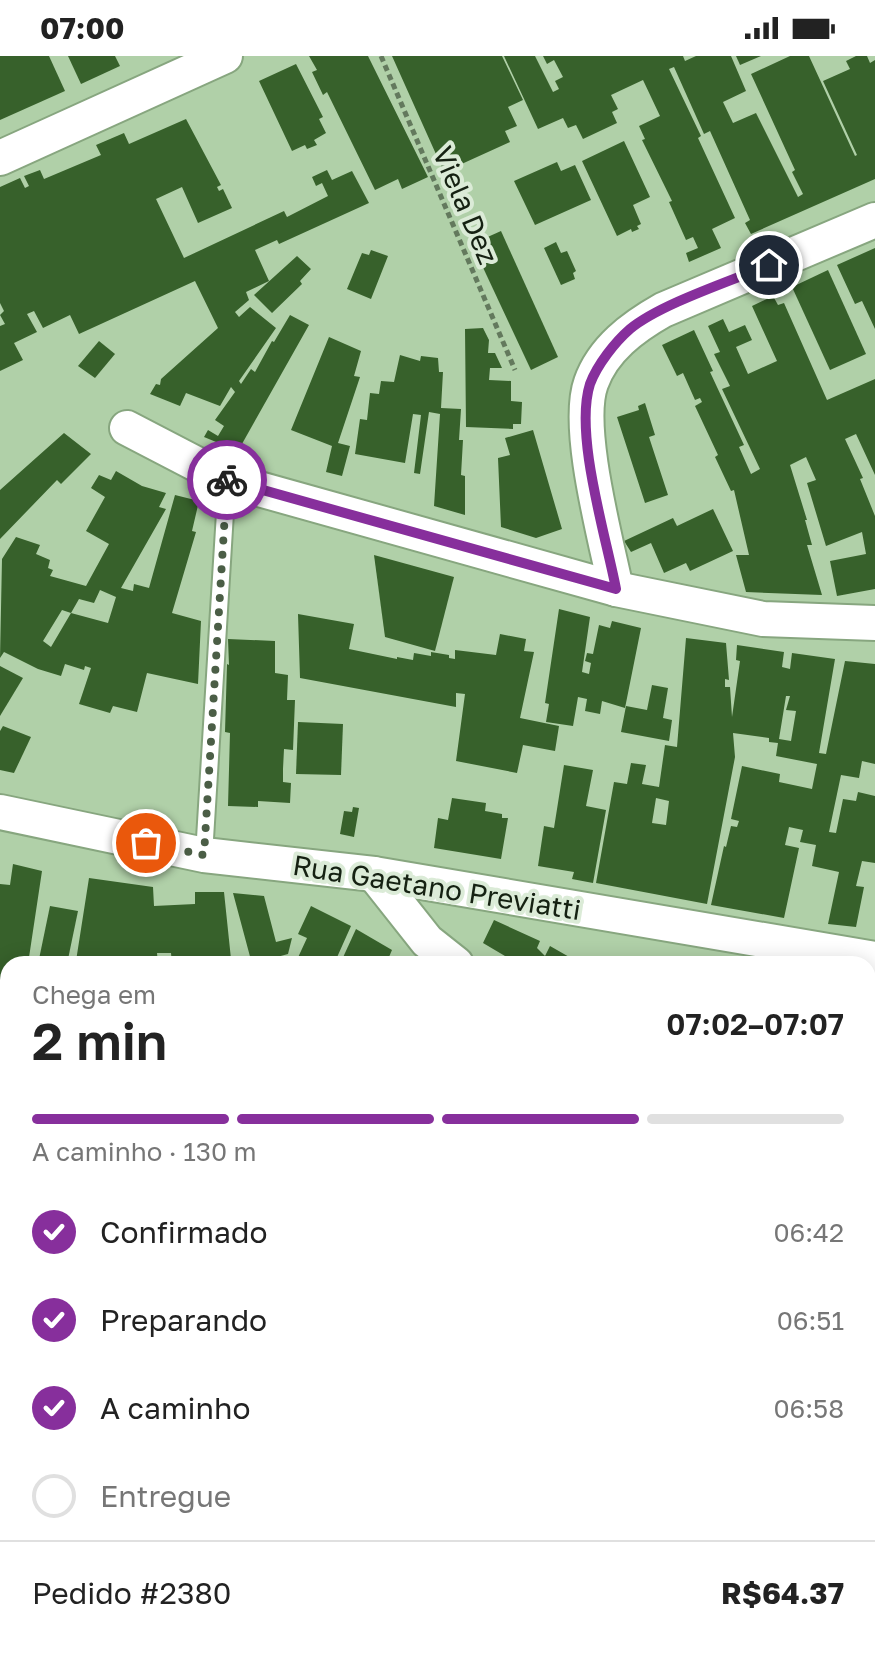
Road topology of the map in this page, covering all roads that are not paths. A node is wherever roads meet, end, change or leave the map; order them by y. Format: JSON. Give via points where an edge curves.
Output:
{"nodes":[{"id":1,"x":225,"y":56,"type":"edge"},
{"id":2,"x":0,"y":158,"type":"edge"},
{"id":3,"x":875,"y":220,"type":"edge"},
{"id":4,"x":127,"y":428,"type":"dead end"},
{"id":5,"x":227,"y":480,"type":"junction"},
{"id":6,"x":616,"y":589,"type":"junction"},
{"id":7,"x":875,"y":623,"type":"edge"},
{"id":8,"x":0,"y":812,"type":"edge"},
{"id":9,"x":204,"y":855,"type":"junction"},
{"id":10,"x":374,"y":874,"type":"junction"},
{"id":11,"x":446,"y":956,"type":"edge"},
{"id":12,"x":857,"y":956,"type":"edge"}],
"edges":[{"from":1,"to":2,"type":"street"},
{"from":3,"to":6,"type":"street","via":[[663,310],[630,329],[608,354],[591,383],[585,415]]},
{"from":4,"to":5,"type":"street"},
{"from":5,"to":6,"type":"street"},
{"from":5,"to":9,"type":"lane"},
{"from":6,"to":7,"type":"street","via":[[763,619]]},
{"from":8,"to":9,"type":"street","name":"Rua Gaetano Previatti"},
{"from":9,"to":10,"type":"street","name":"Rua Gaetano Previatti"},
{"from":10,"to":11,"type":"street","via":[[427,941]]},
{"from":10,"to":12,"type":"street","name":"Rua Gaetano Previatti"}]}
